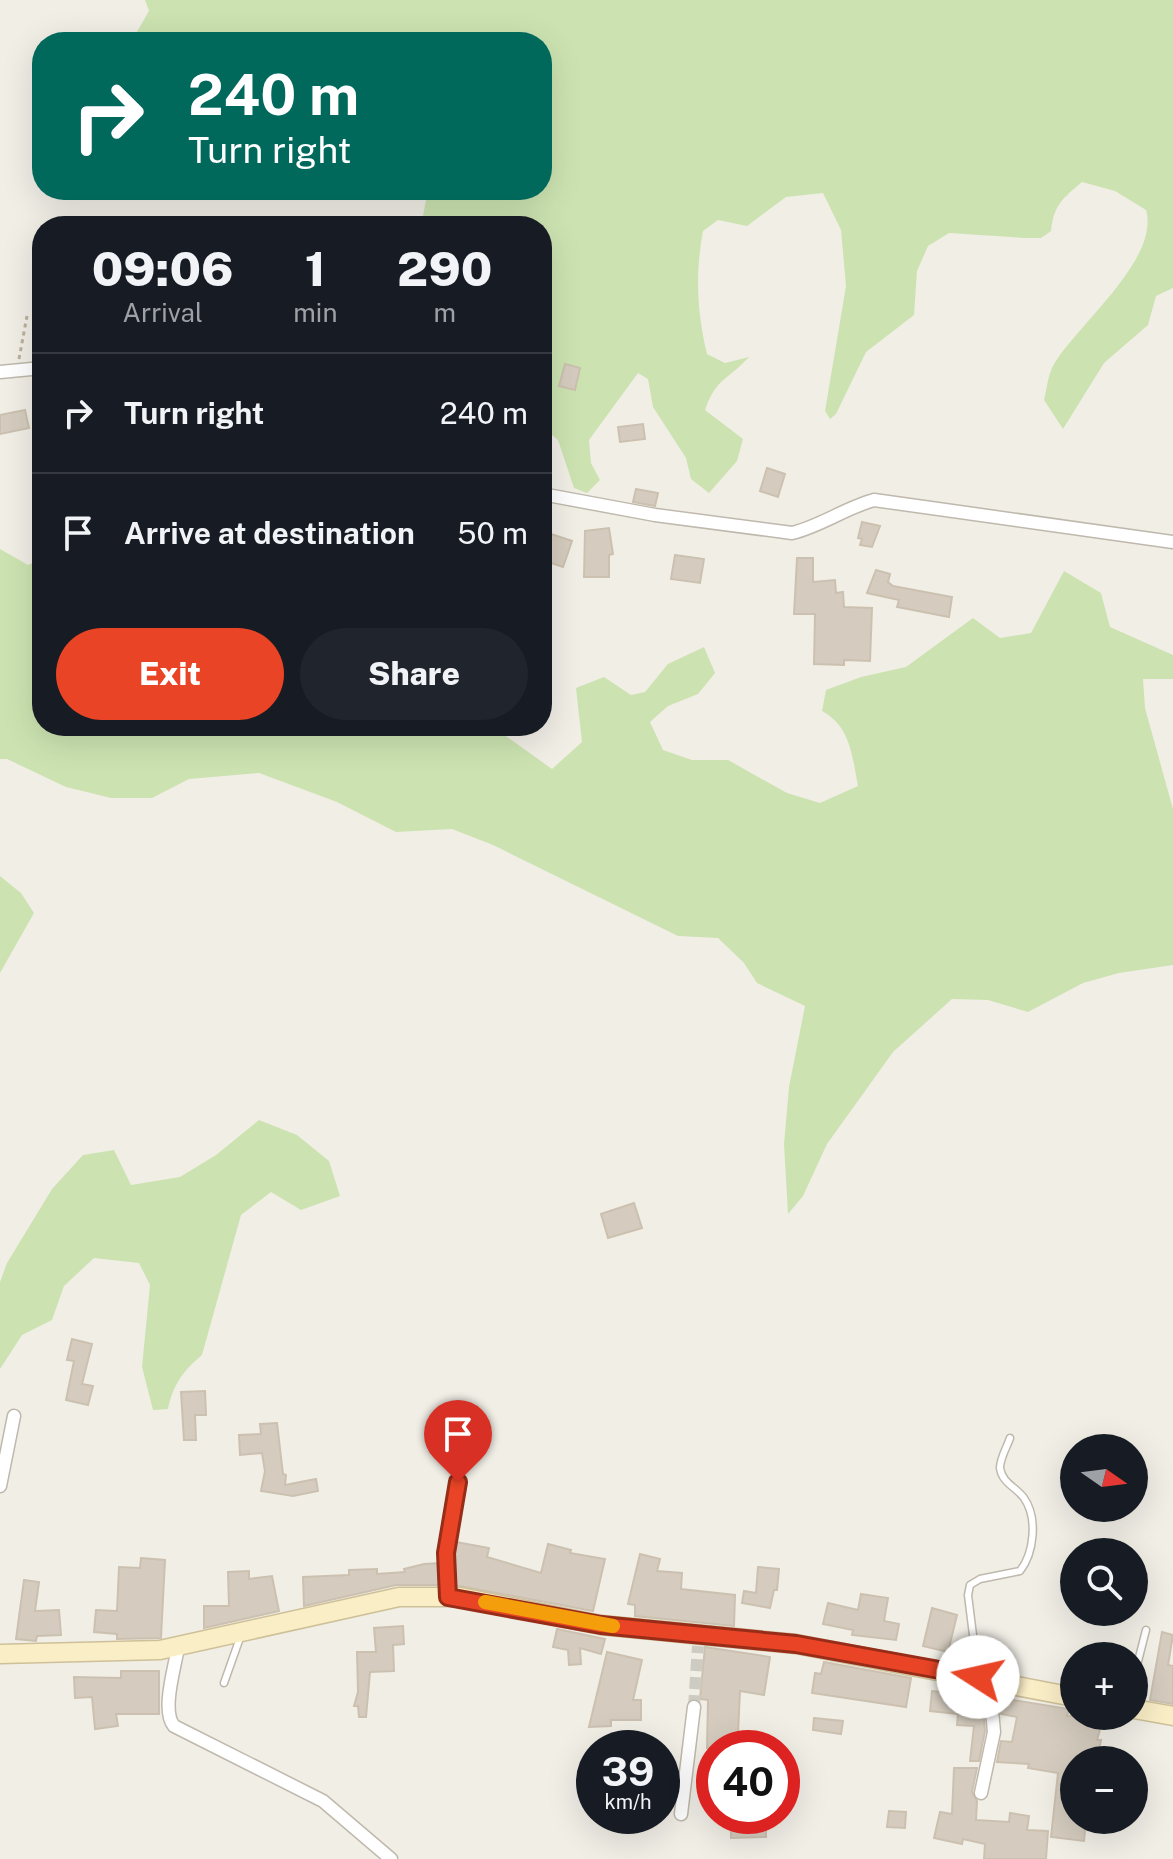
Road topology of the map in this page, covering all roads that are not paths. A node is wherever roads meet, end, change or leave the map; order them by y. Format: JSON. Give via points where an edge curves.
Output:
{"nodes":[{"id":1,"x":32,"y":369,"type":"edge"},
{"id":2,"x":0,"y":372,"type":"edge"},
{"id":3,"x":552,"y":496,"type":"edge"},
{"id":4,"x":1173,"y":542,"type":"edge"},
{"id":5,"x":14,"y":1416,"type":"dead end"},
{"id":6,"x":1010,"y":1438,"type":"dead end"},
{"id":7,"x":458,"y":1482,"type":"dead end"},
{"id":8,"x":0,"y":1486,"type":"edge"},
{"id":9,"x":448,"y":1597,"type":"junction"},
{"id":10,"x":1146,"y":1630,"type":"dead end"},
{"id":11,"x":242,"y":1631,"type":"junction"},
{"id":12,"x":1143,"y":1642,"type":"edge"},
{"id":13,"x":178,"y":1647,"type":"junction"},
{"id":14,"x":0,"y":1654,"type":"edge"},
{"id":15,"x":984,"y":1678,"type":"junction"},
{"id":16,"x":224,"y":1683,"type":"dead end"},
{"id":17,"x":1060,"y":1694,"type":"edge"},
{"id":18,"x":694,"y":1707,"type":"tunnel mouth"},
{"id":19,"x":1148,"y":1712,"type":"edge"},
{"id":20,"x":1173,"y":1716,"type":"edge"},
{"id":21,"x":981,"y":1793,"type":"dead end"},
{"id":22,"x":681,"y":1814,"type":"dead end"},
{"id":23,"x":391,"y":1859,"type":"edge"}],
"edges":[{"from":1,"to":2,"type":"street"},
{"from":3,"to":4,"type":"street","via":[[792,533],[874,500]]},
{"from":5,"to":8,"type":"street"},
{"from":6,"to":15,"type":"lane","via":[[1000,1471],[1024,1498],[1032,1541],[1029,1560],[1020,1571],[970,1585]]},
{"from":7,"to":9,"type":"lane","via":[[446,1553]]},
{"from":9,"to":11,"type":"street","via":[[399,1597]]},
{"from":9,"to":15,"type":"street","via":[[698,1640],[796,1644]]},
{"from":10,"to":12,"type":"lane"},
{"from":11,"to":13,"type":"street"},
{"from":11,"to":16,"type":"lane"},
{"from":13,"to":14,"type":"street"},
{"from":13,"to":23,"type":"street","via":[[167,1709],[174,1726],[323,1801]]},
{"from":15,"to":17,"type":"street"},
{"from":15,"to":21,"type":"street","via":[[994,1732]]},
{"from":18,"to":22,"type":"street"},
{"from":19,"to":20,"type":"street"}]}
